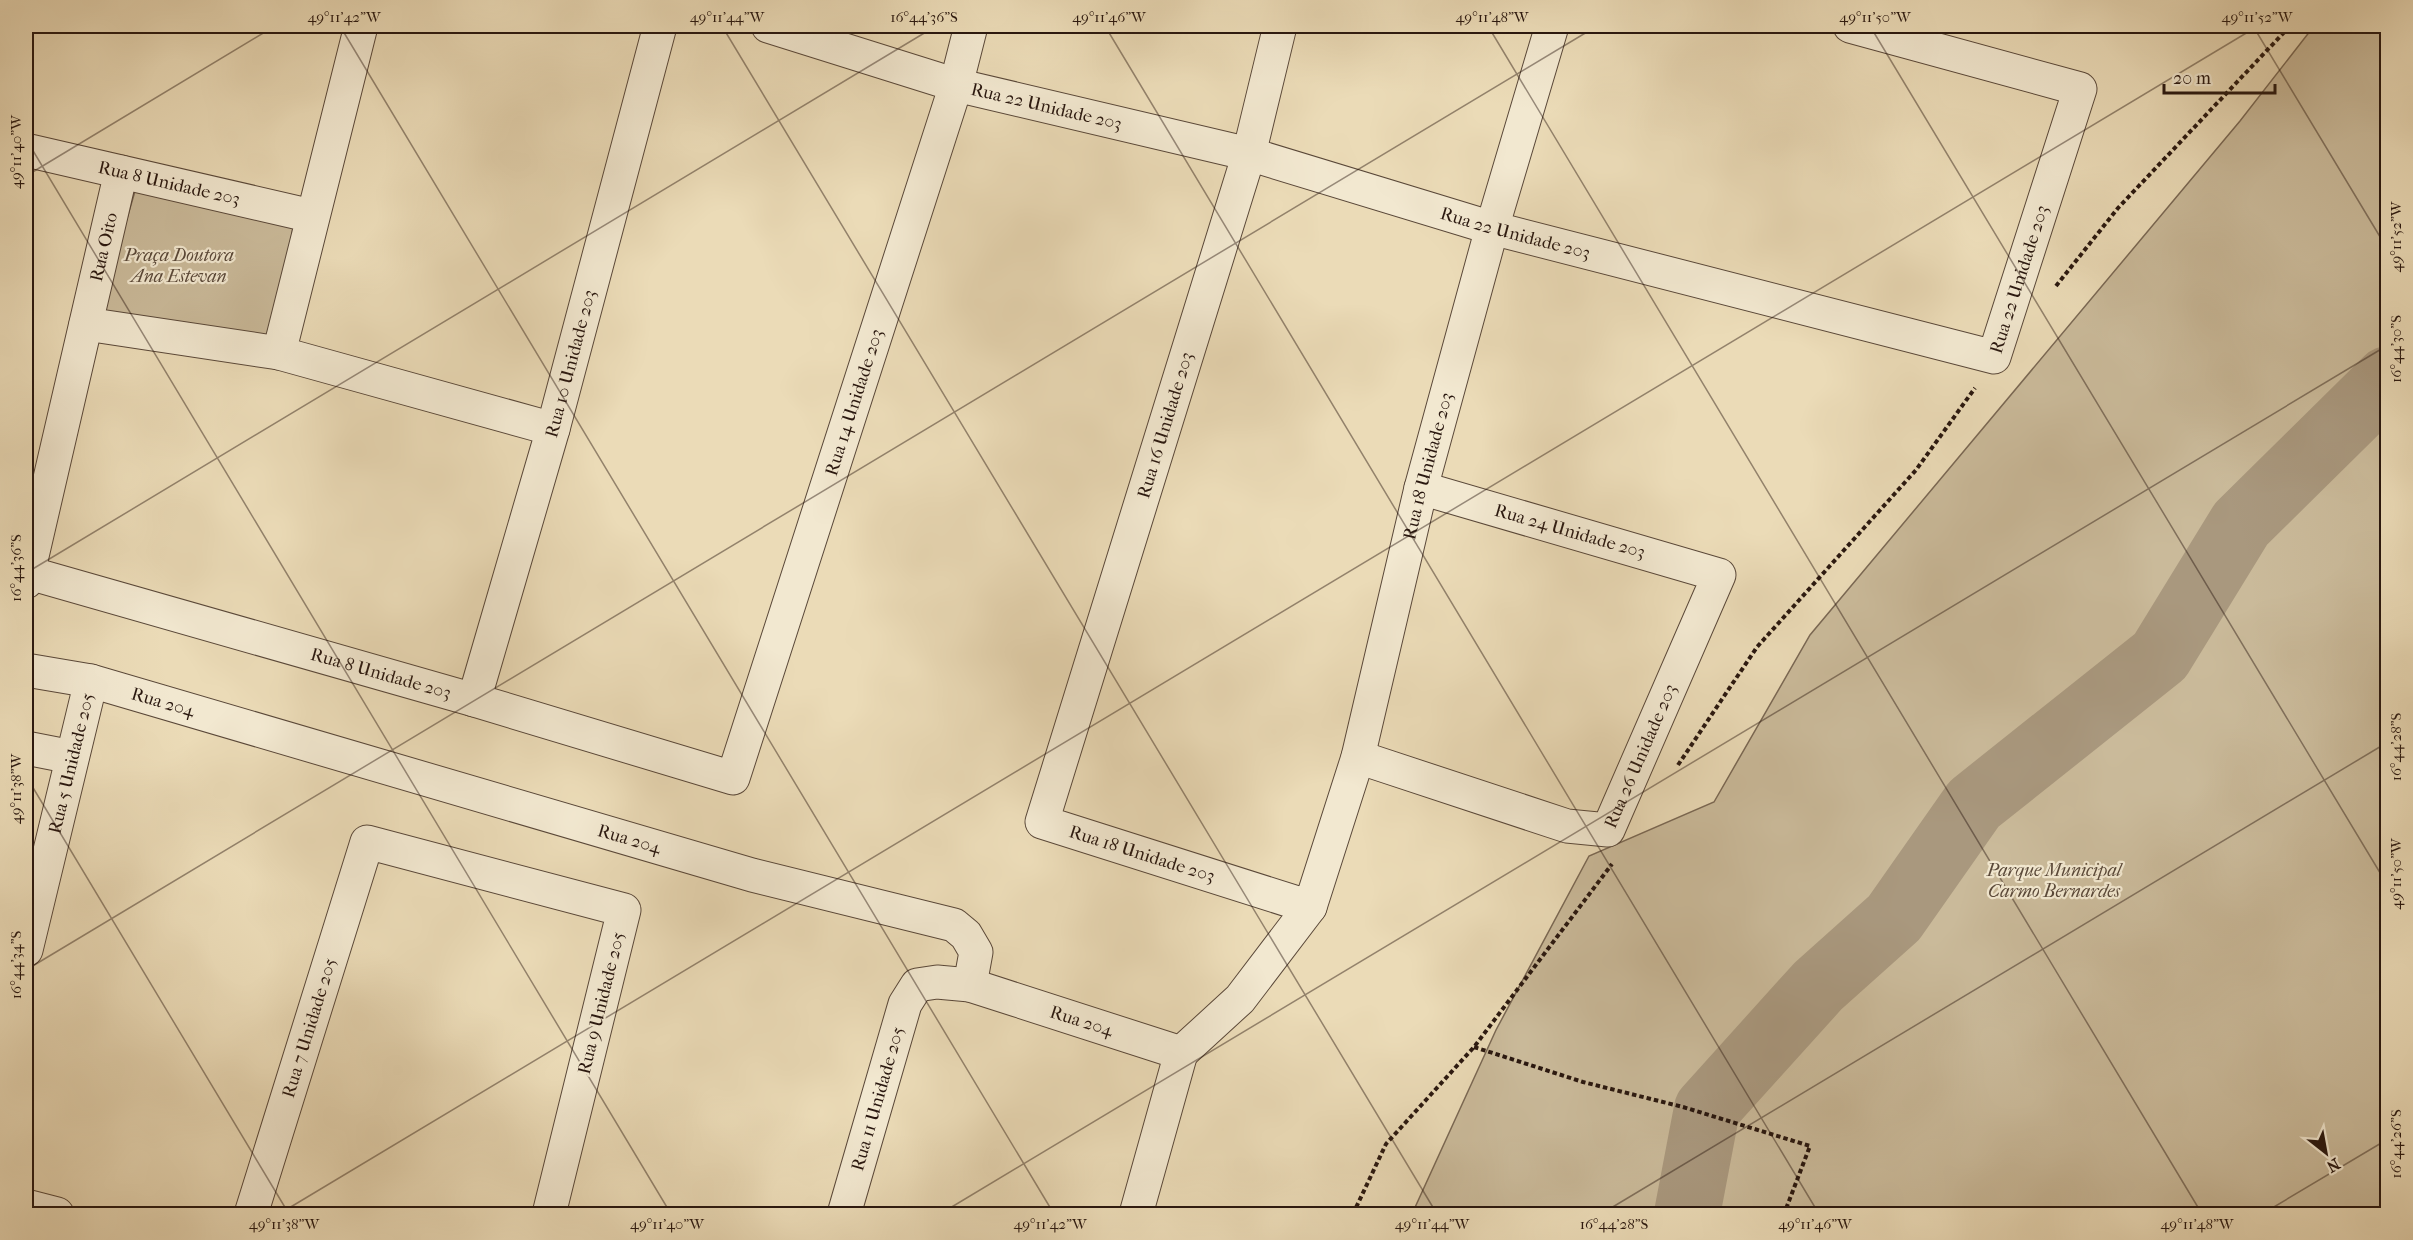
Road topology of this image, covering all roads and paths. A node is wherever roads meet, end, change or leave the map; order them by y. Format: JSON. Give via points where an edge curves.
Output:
{"nodes":[{"id":1,"x":361,"y":26,"type":"edge"},
{"id":2,"x":660,"y":26,"type":"edge"},
{"id":3,"x":768,"y":26,"type":"edge"},
{"id":4,"x":971,"y":26,"type":"edge"},
{"id":5,"x":1280,"y":26,"type":"edge"},
{"id":6,"x":1552,"y":26,"type":"edge"},
{"id":7,"x":1850,"y":26,"type":"edge"},
{"id":8,"x":2290,"y":26,"type":"edge"},
{"id":9,"x":956,"y":85,"type":"junction"},
{"id":10,"x":26,"y":150,"type":"edge"},
{"id":11,"x":1249,"y":154,"type":"junction"},
{"id":12,"x":121,"y":172,"type":"junction"},
{"id":13,"x":312,"y":216,"type":"junction"},
{"id":14,"x":1492,"y":228,"type":"junction"},
{"id":15,"x":2052,"y":291,"type":"dead end"},
{"id":16,"x":86,"y":324,"type":"junction"},
{"id":17,"x":279,"y":353,"type":"junction"},
{"id":18,"x":1980,"y":383,"type":"dead end"},
{"id":19,"x":553,"y":429,"type":"junction"},
{"id":20,"x":1421,"y":488,"type":"junction"},
{"id":21,"x":1719,"y":575,"type":"joint"},
{"id":22,"x":27,"y":577,"type":"edge"},
{"id":23,"x":26,"y":670,"type":"edge"},
{"id":24,"x":91,"y":681,"type":"junction"},
{"id":25,"x":474,"y":700,"type":"junction"},
{"id":26,"x":26,"y":748,"type":"edge"},
{"id":27,"x":72,"y":757,"type":"junction"},
{"id":28,"x":1358,"y":757,"type":"junction"},
{"id":29,"x":1674,"y":771,"type":"dead end"},
{"id":30,"x":733,"y":778,"type":"joint"},
{"id":31,"x":1042,"y":822,"type":"joint"},
{"id":32,"x":367,"y":842,"type":"joint"},
{"id":33,"x":1616,"y":858,"type":"dead end"},
{"id":34,"x":1310,"y":907,"type":"junction"},
{"id":35,"x":26,"y":950,"type":"edge"},
{"id":36,"x":970,"y":985,"type":"junction"},
{"id":37,"x":1474,"y":1047,"type":"junction"},
{"id":38,"x":1182,"y":1053,"type":"junction"},
{"id":39,"x":26,"y":1206,"type":"edge"},
{"id":40,"x":57,"y":1215,"type":"edge"},
{"id":41,"x":251,"y":1215,"type":"edge"},
{"id":42,"x":549,"y":1215,"type":"edge"},
{"id":43,"x":844,"y":1215,"type":"edge"},
{"id":44,"x":1136,"y":1215,"type":"edge"},
{"id":45,"x":1353,"y":1215,"type":"edge"},
{"id":46,"x":1784,"y":1215,"type":"edge"}],
"edges":[{"from":1,"to":13,"type":"street"},
{"from":2,"to":19,"type":"street","name":"Rua 10 Unidade 203"},
{"from":3,"to":9,"type":"street","name":"Rua 22 Unidade 203"},
{"from":4,"to":9,"type":"street","name":"Rua 14 Unidade 203"},
{"from":5,"to":11,"type":"street","name":"Rua 16 Unidade 203"},
{"from":6,"to":14,"type":"street","name":"Rua 18 Unidade 203"},
{"from":7,"to":14,"type":"street","name":"Rua 22 Unidade 203","via":[[2079,89],[1994,357]]},
{"from":8,"to":15,"type":"path","via":[[2118,208]]},
{"from":9,"to":11,"type":"street","name":"Rua 22 Unidade 203"},
{"from":9,"to":30,"type":"street","name":"Rua 14 Unidade 203"},
{"from":10,"to":12,"type":"street","name":"Rua 8 Unidade 203"},
{"from":11,"to":14,"type":"street","name":"Rua 22 Unidade 203"},
{"from":11,"to":31,"type":"street","name":"Rua 16 Unidade 203"},
{"from":12,"to":13,"type":"street","name":"Rua 8 Unidade 203"},
{"from":12,"to":16,"type":"street","name":"Rua Oito"},
{"from":13,"to":17,"type":"street"},
{"from":14,"to":20,"type":"street","name":"Rua 18 Unidade 203"},
{"from":16,"to":17,"type":"street"},
{"from":16,"to":22,"type":"street","name":"Rua 8 Unidade 203"},
{"from":17,"to":19,"type":"street"},
{"from":18,"to":29,"type":"path","via":[[1916,470],[1757,647]]},
{"from":19,"to":25,"type":"street","name":"Rua 10 Unidade 203"},
{"from":20,"to":21,"type":"street","name":"Rua 24 Unidade 203"},
{"from":20,"to":28,"type":"street","name":"Rua 18 Unidade 203"},
{"from":21,"to":28,"type":"street","name":"Rua 26 Unidade 203","via":[[1608,830],[1567,826]]},
{"from":22,"to":25,"type":"street","name":"Rua 8 Unidade 203"},
{"from":23,"to":24,"type":"street","name":"Rua 204"},
{"from":24,"to":27,"type":"street","name":"Rua 5 Unidade 205"},
{"from":24,"to":36,"type":"street","name":"Rua 204","via":[[752,875],[954,925],[976,952]]},
{"from":25,"to":30,"type":"street","name":"Rua 8 Unidade 203"},
{"from":26,"to":27,"type":"street"},
{"from":27,"to":35,"type":"street","name":"Rua 5 Unidade 205"},
{"from":28,"to":34,"type":"street","name":"Rua 18 Unidade 203"},
{"from":31,"to":34,"type":"street","name":"Rua 18 Unidade 203"},
{"from":32,"to":41,"type":"street","name":"Rua 7 Unidade 205"},
{"from":32,"to":42,"type":"street","name":"Rua 9 Unidade 205","via":[[624,910]]},
{"from":33,"to":37,"type":"path"},
{"from":34,"to":38,"type":"street","name":"Rua 18 Unidade 203","via":[[1240,999]]},
{"from":36,"to":38,"type":"street","name":"Rua 204"},
{"from":36,"to":43,"type":"street","name":"Rua 11 Unidade 205","via":[[917,985],[905,1004]]},
{"from":37,"to":45,"type":"path","via":[[1386,1144]]},
{"from":37,"to":46,"type":"path","via":[[1810,1146]]},
{"from":38,"to":44,"type":"street"},
{"from":39,"to":40,"type":"street"}]}
